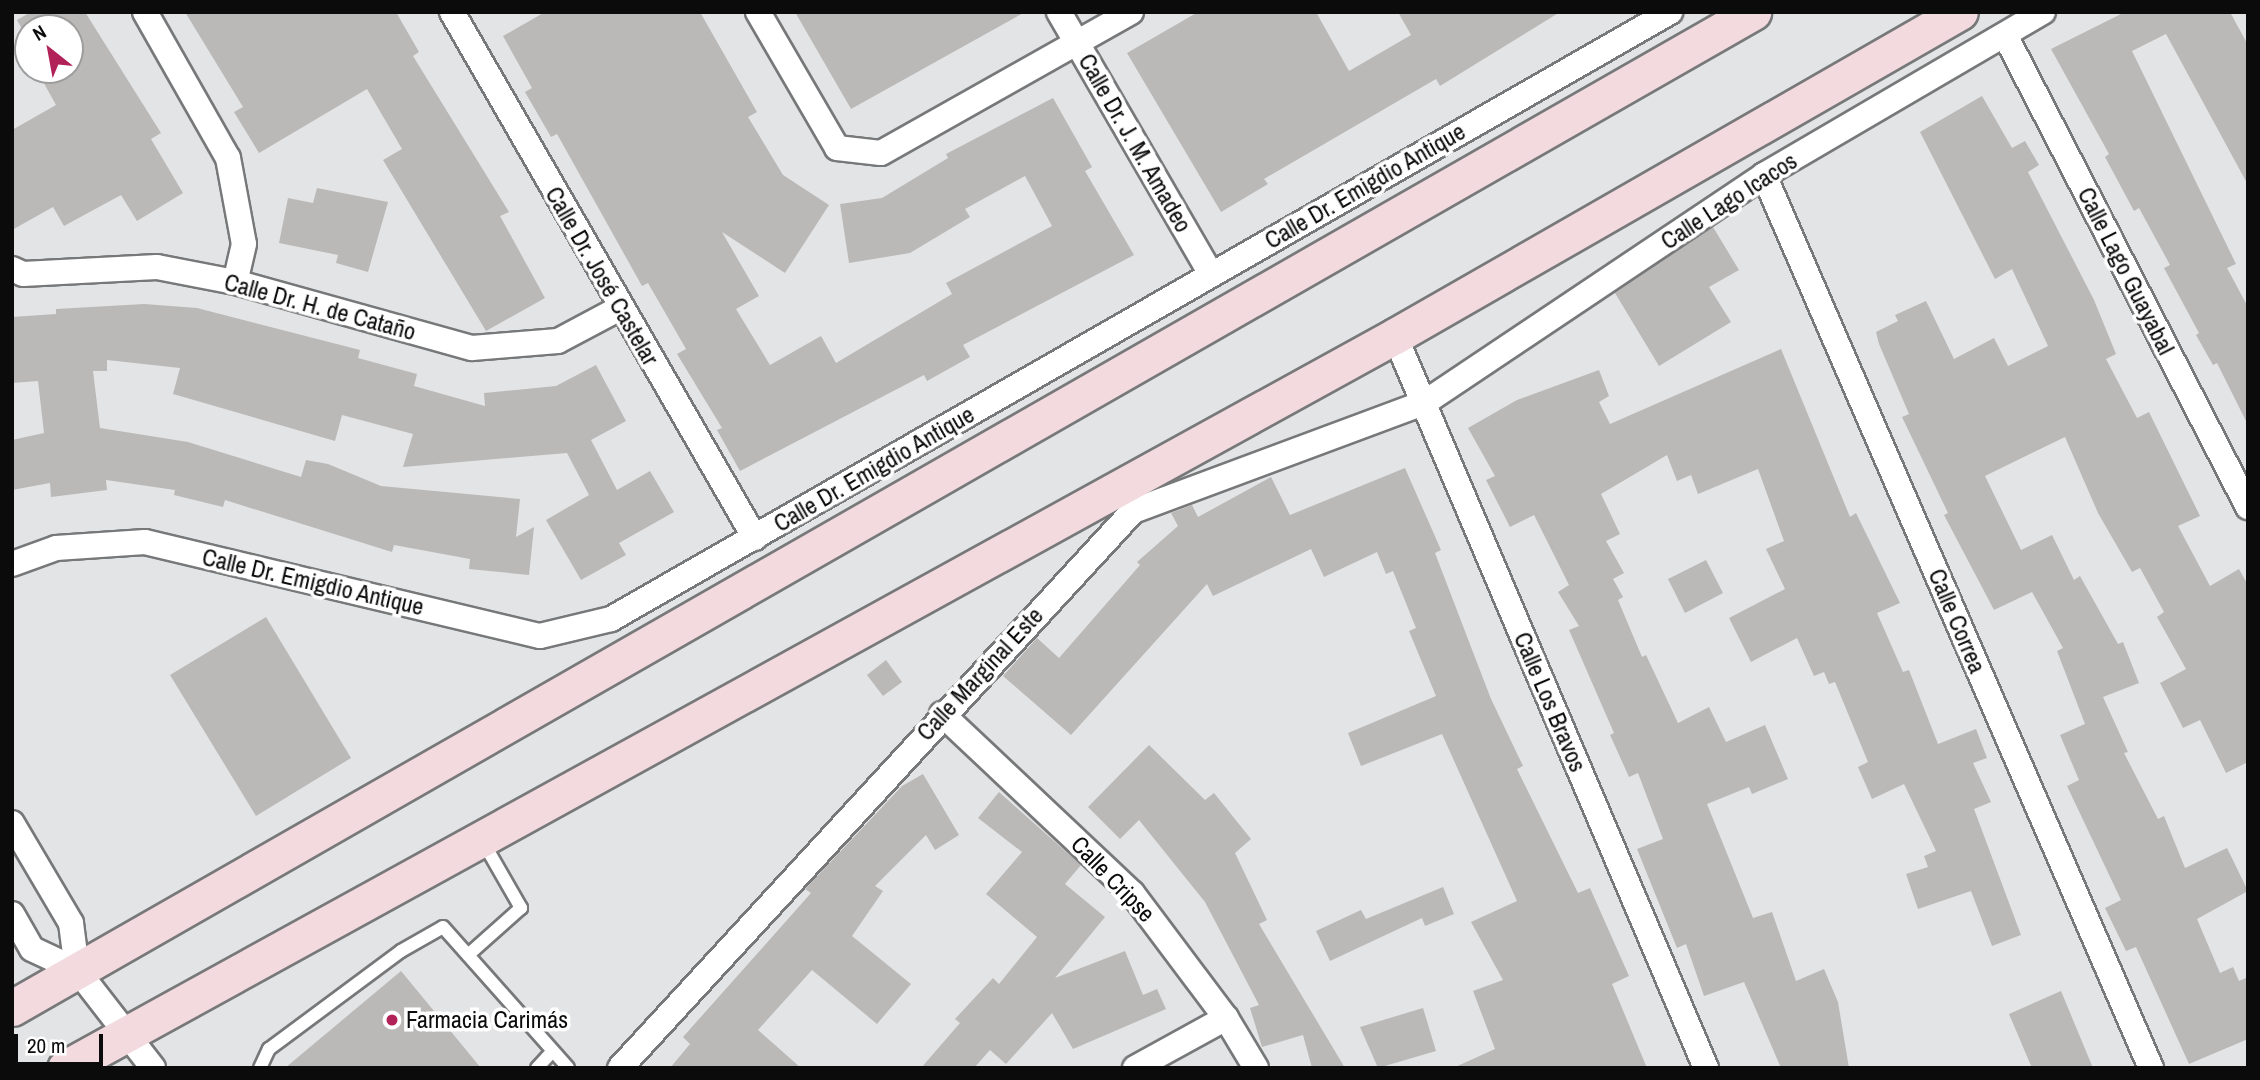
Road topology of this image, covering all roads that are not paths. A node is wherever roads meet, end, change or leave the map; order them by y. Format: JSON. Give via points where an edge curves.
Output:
{"nodes":[{"id":1,"x":145,"y":12,"type":"edge"},
{"id":2,"x":452,"y":12,"type":"edge"},
{"id":3,"x":758,"y":12,"type":"edge"},
{"id":4,"x":1059,"y":12,"type":"edge"},
{"id":5,"x":1131,"y":12,"type":"edge"},
{"id":6,"x":1753,"y":12,"type":"edge"},
{"id":7,"x":1960,"y":12,"type":"edge"},
{"id":8,"x":2043,"y":12,"type":"edge"},
{"id":9,"x":1668,"y":13,"type":"edge"},
{"id":10,"x":2004,"y":35,"type":"junction"},
{"id":11,"x":1077,"y":43,"type":"junction"},
{"id":12,"x":1764,"y":175,"type":"junction"},
{"id":13,"x":12,"y":269,"type":"edge"},
{"id":14,"x":1211,"y":275,"type":"junction"},
{"id":15,"x":235,"y":282,"type":"junction"},
{"id":16,"x":620,"y":308,"type":"junction"},
{"id":17,"x":1395,"y":336,"type":"junction"},
{"id":18,"x":1424,"y":403,"type":"junction"},
{"id":19,"x":2248,"y":507,"type":"edge"},
{"id":20,"x":755,"y":538,"type":"junction"},
{"id":21,"x":12,"y":564,"type":"edge"},
{"id":22,"x":942,"y":714,"type":"junction"},
{"id":23,"x":12,"y":823,"type":"edge"},
{"id":24,"x":481,"y":838,"type":"junction"},
{"id":25,"x":12,"y":914,"type":"edge"},
{"id":26,"x":468,"y":955,"type":"junction"},
{"id":27,"x":78,"y":970,"type":"junction"},
{"id":28,"x":12,"y":1008,"type":"edge"},
{"id":29,"x":1226,"y":1018,"type":"junction"},
{"id":30,"x":125,"y":1034,"type":"junction"},
{"id":31,"x":553,"y":1051,"type":"junction"},
{"id":32,"x":65,"y":1068,"type":"edge"},
{"id":33,"x":153,"y":1068,"type":"edge"},
{"id":34,"x":260,"y":1068,"type":"edge"},
{"id":35,"x":537,"y":1068,"type":"edge"},
{"id":36,"x":568,"y":1068,"type":"edge"},
{"id":37,"x":620,"y":1068,"type":"edge"},
{"id":38,"x":1135,"y":1068,"type":"edge"},
{"id":39,"x":1256,"y":1068,"type":"edge"},
{"id":40,"x":1706,"y":1068,"type":"edge"},
{"id":41,"x":2151,"y":1068,"type":"edge"}],
"edges":[{"from":1,"to":15,"type":"street","via":[[228,158],[244,244]]},
{"from":2,"to":16,"type":"street","name":"Calle Dr. José Castelar"},
{"from":3,"to":11,"type":"street","via":[[837,148],[881,153]]},
{"from":4,"to":11,"type":"street","name":"Calle Dr. J. M. Amadeo"},
{"from":5,"to":11,"type":"street"},
{"from":6,"to":27,"type":"street"},
{"from":7,"to":17,"type":"street"},
{"from":8,"to":10,"type":"street","name":"Calle Lago Icacos"},
{"from":9,"to":14,"type":"street","name":"Calle Dr. Emigdio Antique"},
{"from":10,"to":12,"type":"street","name":"Calle Lago Icacos"},
{"from":10,"to":19,"type":"street","name":"Calle Lago Guayabal"},
{"from":11,"to":14,"type":"street","name":"Calle Dr. J. M. Amadeo"},
{"from":12,"to":18,"type":"street","name":"Calle Lago Icacos"},
{"from":12,"to":41,"type":"street","name":"Calle Correa"},
{"from":13,"to":15,"type":"street","name":"Calle Dr. H. de Cataño","via":[[23,274],[158,267]]},
{"from":14,"to":20,"type":"street","name":"Calle Dr. Emigdio Antique"},
{"from":15,"to":16,"type":"street","name":"Calle Dr. H. de Cataño","via":[[472,348],[558,341]]},
{"from":16,"to":20,"type":"street","name":"Calle Dr. José Castelar"},
{"from":17,"to":18,"type":"street","name":"Calle Los Bravos"},
{"from":17,"to":24,"type":"street"},
{"from":18,"to":22,"type":"street","name":"Calle Marginal Este","via":[[1133,511]]},
{"from":18,"to":40,"type":"street","name":"Calle Los Bravos"},
{"from":20,"to":21,"type":"street","name":"Calle Dr. Emigdio Antique","via":[[611,619],[540,636],[145,542],[56,548]]},
{"from":22,"to":29,"type":"street","name":"Calle Cripse","via":[[1132,892]]},
{"from":22,"to":37,"type":"street","name":"Calle Marginal Este"},
{"from":23,"to":27,"type":"street","via":[[71,923]]},
{"from":24,"to":26,"type":"lane","via":[[521,908]]},
{"from":24,"to":30,"type":"street"},
{"from":25,"to":27,"type":"street","via":[[32,949]]},
{"from":26,"to":31,"type":"lane"},
{"from":26,"to":34,"type":"lane","via":[[443,928],[401,951],[269,1049]]},
{"from":27,"to":28,"type":"street"},
{"from":27,"to":30,"type":"street"},
{"from":29,"to":38,"type":"street"},
{"from":29,"to":39,"type":"street","name":"Calle Cripse"},
{"from":30,"to":32,"type":"street"},
{"from":30,"to":33,"type":"street"},
{"from":31,"to":35,"type":"lane"},
{"from":31,"to":36,"type":"lane"}]}
